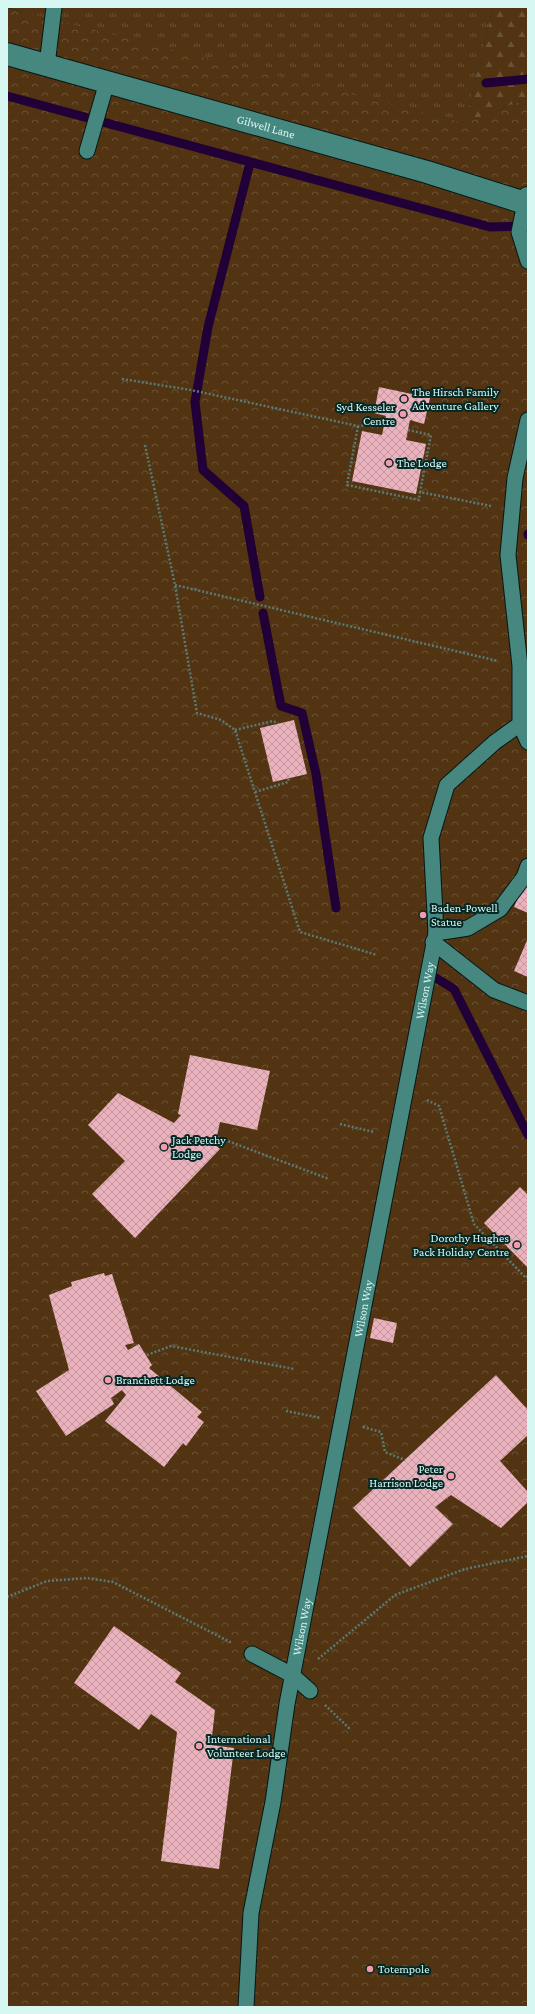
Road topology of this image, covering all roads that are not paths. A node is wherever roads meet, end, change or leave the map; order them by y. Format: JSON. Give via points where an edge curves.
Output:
{"nodes":[{"id":1,"x":54,"y":7,"type":"edge"},
{"id":2,"x":7,"y":54,"type":"edge"},
{"id":3,"x":47,"y":65,"type":"junction"},
{"id":4,"x":107,"y":82,"type":"junction"},
{"id":5,"x":87,"y":151,"type":"dead end"},
{"id":6,"x":526,"y":201,"type":"edge"},
{"id":7,"x":528,"y":261,"type":"edge"},
{"id":8,"x":528,"y":420,"type":"edge"},
{"id":9,"x":520,"y":724,"type":"junction"},
{"id":10,"x":528,"y":742,"type":"edge"},
{"id":11,"x":528,"y":866,"type":"edge"},
{"id":12,"x":435,"y":938,"type":"junction"},
{"id":13,"x":528,"y":1003,"type":"edge"},
{"id":14,"x":252,"y":1654,"type":"road end"},
{"id":15,"x":292,"y":1675,"type":"junction"},
{"id":16,"x":310,"y":1691,"type":"road end"},
{"id":17,"x":246,"y":2007,"type":"edge"}],
"edges":[{"from":1,"to":3,"type":"lane"},
{"from":2,"to":3,"type":"street","name":"Gilwell Lane"},
{"from":3,"to":4,"type":"street","name":"Gilwell Lane"},
{"from":4,"to":5,"type":"lane"},
{"from":4,"to":6,"type":"street","name":"Gilwell Lane"},
{"from":6,"to":7,"type":"lane","via":[[519,232]]},
{"from":8,"to":9,"type":"lane","via":[[515,478],[508,555],[520,666]]},
{"from":9,"to":10,"type":"lane"},
{"from":9,"to":12,"type":"lane","name":"Wilson Way","via":[[447,784],[431,838]]},
{"from":11,"to":12,"type":"lane","via":[[524,877],[500,909],[468,928]]},
{"from":12,"to":13,"type":"lane","via":[[494,990]]},
{"from":12,"to":15,"type":"lane","name":"Wilson Way"},
{"from":14,"to":15,"type":"lane"},
{"from":15,"to":16,"type":"lane"},
{"from":15,"to":17,"type":"lane","name":"Wilson Way","via":[[273,1802],[251,1913]]}]}
